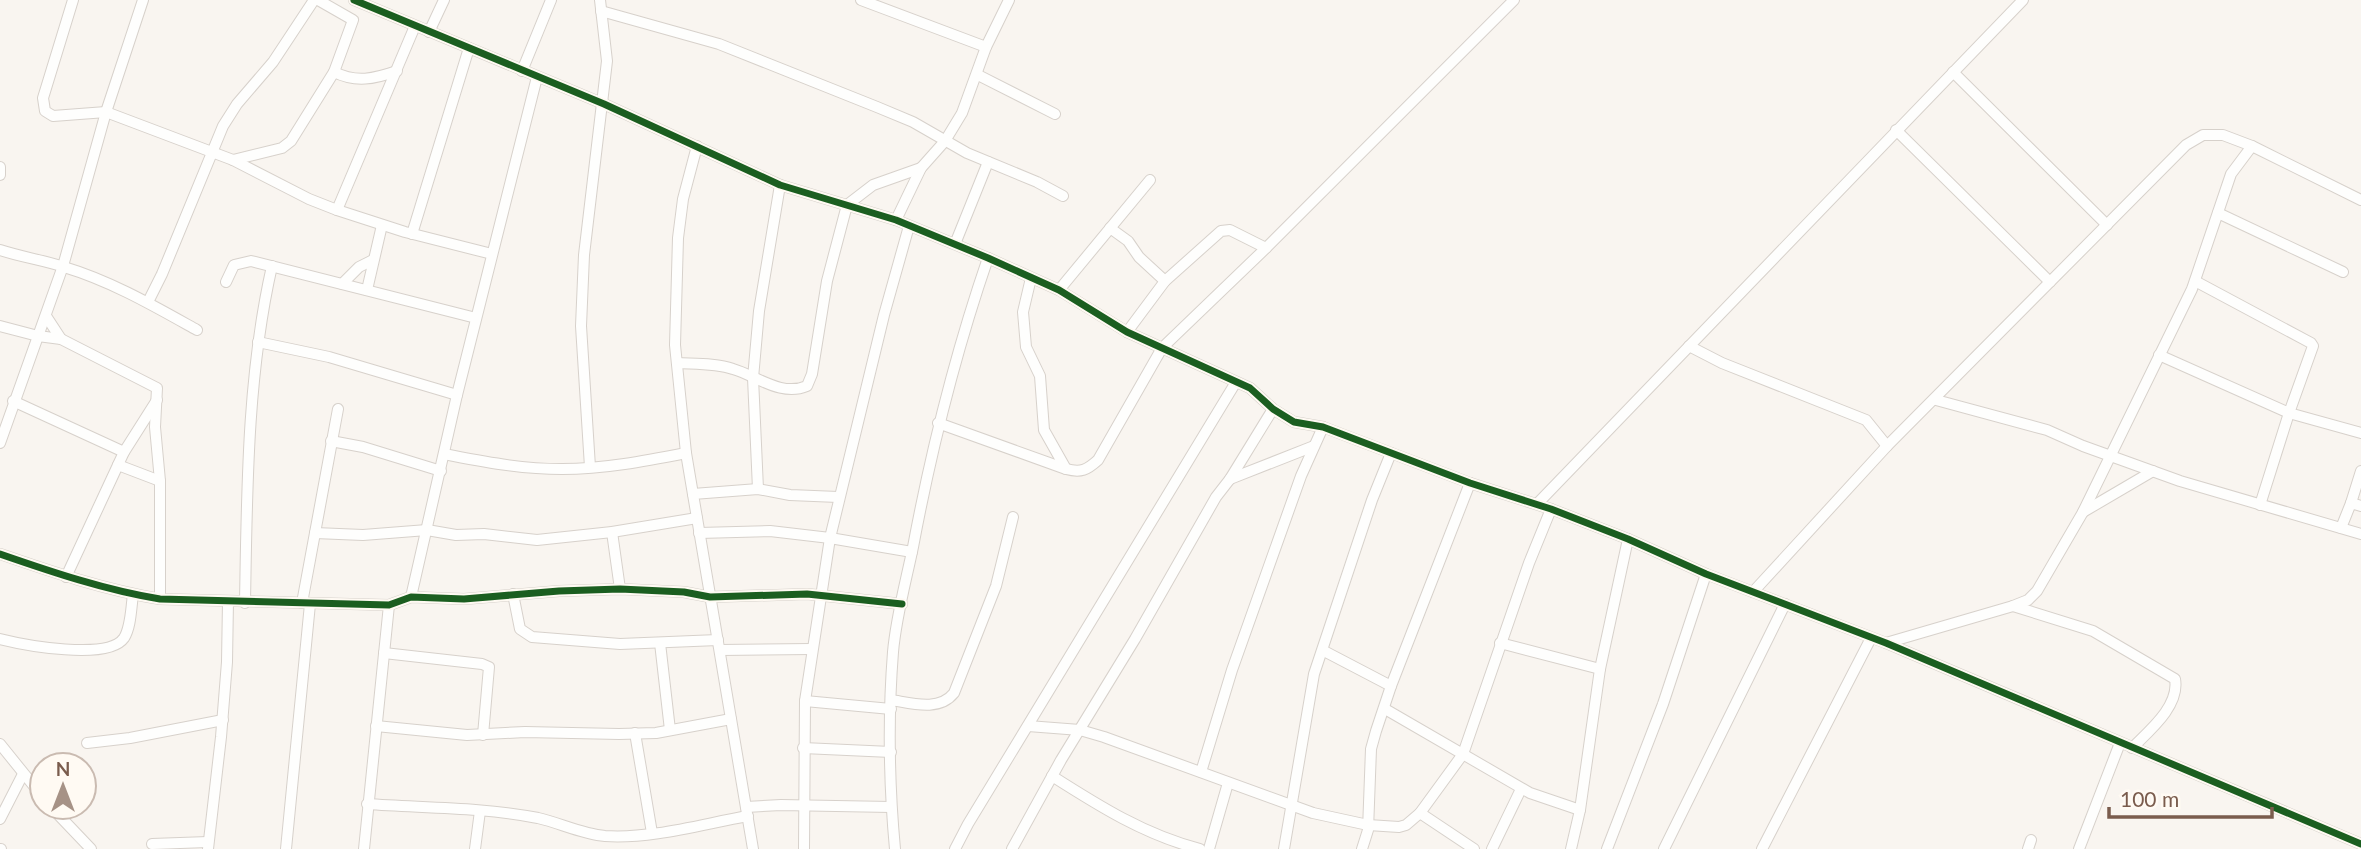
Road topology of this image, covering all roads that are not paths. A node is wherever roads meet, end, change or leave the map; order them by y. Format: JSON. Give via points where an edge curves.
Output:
{"nodes":[{"id":1,"x":73,"y":0,"type":"edge"},
{"id":2,"x":143,"y":0,"type":"edge"},
{"id":3,"x":316,"y":0,"type":"edge"},
{"id":4,"x":354,"y":0,"type":"edge"},
{"id":5,"x":444,"y":0,"type":"edge"},
{"id":6,"x":551,"y":0,"type":"edge"},
{"id":7,"x":861,"y":0,"type":"edge"},
{"id":8,"x":1009,"y":0,"type":"edge"},
{"id":9,"x":1514,"y":0,"type":"edge"},
{"id":10,"x":2023,"y":0,"type":"edge"},
{"id":11,"x":601,"y":6,"type":"edge"},
{"id":12,"x":415,"y":26,"type":"junction"},
{"id":13,"x":429,"y":32,"type":"junction"},
{"id":14,"x":986,"y":47,"type":"junction"},
{"id":15,"x":469,"y":48,"type":"junction"},
{"id":16,"x":397,"y":71,"type":"junction"},
{"id":17,"x":522,"y":71,"type":"junction"},
{"id":18,"x":334,"y":72,"type":"junction"},
{"id":19,"x":1953,"y":72,"type":"junction"},
{"id":20,"x":978,"y":75,"type":"junction"},
{"id":21,"x":537,"y":77,"type":"junction"},
{"id":22,"x":604,"y":104,"type":"junction"},
{"id":23,"x":106,"y":112,"type":"junction"},
{"id":24,"x":1055,"y":114,"type":"dead end"},
{"id":25,"x":1896,"y":130,"type":"junction"},
{"id":26,"x":946,"y":141,"type":"junction"},
{"id":27,"x":697,"y":146,"type":"junction"},
{"id":28,"x":2252,"y":146,"type":"junction"},
{"id":29,"x":212,"y":152,"type":"junction"},
{"id":30,"x":233,"y":160,"type":"junction"},
{"id":31,"x":988,"y":162,"type":"junction"},
{"id":32,"x":0,"y":167,"type":"edge"},
{"id":33,"x":921,"y":168,"type":"junction"},
{"id":34,"x":0,"y":175,"type":"edge"},
{"id":35,"x":1150,"y":180,"type":"dead end"},
{"id":36,"x":780,"y":184,"type":"junction"},
{"id":37,"x":1063,"y":196,"type":"dead end"},
{"id":38,"x":2361,"y":200,"type":"edge"},
{"id":39,"x":847,"y":205,"type":"junction"},
{"id":40,"x":337,"y":210,"type":"junction"},
{"id":41,"x":2218,"y":213,"type":"junction"},
{"id":42,"x":896,"y":220,"type":"junction"},
{"id":43,"x":382,"y":225,"type":"junction"},
{"id":44,"x":2107,"y":225,"type":"junction"},
{"id":45,"x":909,"y":226,"type":"junction"},
{"id":46,"x":1110,"y":228,"type":"junction"},
{"id":47,"x":412,"y":234,"type":"junction"},
{"id":48,"x":955,"y":244,"type":"junction"},
{"id":49,"x":1266,"y":248,"type":"junction"},
{"id":50,"x":0,"y":250,"type":"edge"},
{"id":51,"x":492,"y":254,"type":"junction"},
{"id":52,"x":988,"y":258,"type":"junction"},
{"id":53,"x":373,"y":260,"type":"junction"},
{"id":54,"x":63,"y":266,"type":"junction"},
{"id":55,"x":272,"y":266,"type":"junction"},
{"id":56,"x":2343,"y":272,"type":"dead end"},
{"id":57,"x":1031,"y":278,"type":"junction"},
{"id":58,"x":1165,"y":281,"type":"junction"},
{"id":59,"x":2195,"y":281,"type":"junction"},
{"id":60,"x":226,"y":282,"type":"dead end"},
{"id":61,"x":2050,"y":282,"type":"junction"},
{"id":62,"x":342,"y":284,"type":"junction"},
{"id":63,"x":367,"y":290,"type":"junction"},
{"id":64,"x":1059,"y":290,"type":"junction"},
{"id":65,"x":148,"y":302,"type":"junction"},
{"id":66,"x":46,"y":316,"type":"junction"},
{"id":67,"x":476,"y":318,"type":"junction"},
{"id":68,"x":0,"y":326,"type":"edge"},
{"id":69,"x":197,"y":330,"type":"dead end"},
{"id":70,"x":1127,"y":332,"type":"junction"},
{"id":71,"x":38,"y":336,"type":"junction"},
{"id":72,"x":61,"y":339,"type":"junction"},
{"id":73,"x":258,"y":342,"type":"junction"},
{"id":74,"x":1689,"y":346,"type":"junction"},
{"id":75,"x":1162,"y":348,"type":"junction"},
{"id":76,"x":2159,"y":355,"type":"junction"},
{"id":77,"x":677,"y":363,"type":"junction"},
{"id":78,"x":753,"y":378,"type":"junction"},
{"id":79,"x":1236,"y":382,"type":"junction"},
{"id":80,"x":457,"y":395,"type":"junction"},
{"id":81,"x":157,"y":400,"type":"junction"},
{"id":82,"x":1936,"y":400,"type":"junction"},
{"id":83,"x":8,"y":405,"type":"edge"},
{"id":84,"x":338,"y":409,"type":"dead end"},
{"id":85,"x":1273,"y":409,"type":"junction"},
{"id":86,"x":2289,"y":412,"type":"junction"},
{"id":87,"x":938,"y":424,"type":"junction"},
{"id":88,"x":1323,"y":427,"type":"junction"},
{"id":89,"x":2361,"y":433,"type":"edge"},
{"id":90,"x":331,"y":441,"type":"junction"},
{"id":91,"x":0,"y":443,"type":"edge"},
{"id":92,"x":1314,"y":446,"type":"junction"},
{"id":93,"x":1887,"y":446,"type":"junction"},
{"id":94,"x":124,"y":452,"type":"junction"},
{"id":95,"x":686,"y":453,"type":"junction"},
{"id":96,"x":1391,"y":453,"type":"junction"},
{"id":97,"x":444,"y":454,"type":"junction"},
{"id":98,"x":2109,"y":455,"type":"junction"},
{"id":99,"x":118,"y":465,"type":"junction"},
{"id":100,"x":590,"y":467,"type":"junction"},
{"id":101,"x":1066,"y":469,"type":"junction"},
{"id":102,"x":441,"y":471,"type":"junction"},
{"id":103,"x":2153,"y":471,"type":"junction"},
{"id":104,"x":2361,"y":471,"type":"edge"},
{"id":105,"x":1230,"y":479,"type":"junction"},
{"id":106,"x":160,"y":481,"type":"junction"},
{"id":107,"x":1470,"y":483,"type":"junction"},
{"id":108,"x":758,"y":489,"type":"junction"},
{"id":109,"x":693,"y":494,"type":"junction"},
{"id":110,"x":838,"y":497,"type":"junction"},
{"id":111,"x":2356,"y":504,"type":"edge"},
{"id":112,"x":1537,"y":505,"type":"junction"},
{"id":113,"x":2260,"y":505,"type":"junction"},
{"id":114,"x":1551,"y":509,"type":"junction"},
{"id":115,"x":2083,"y":512,"type":"junction"},
{"id":116,"x":1013,"y":517,"type":"dead end"},
{"id":117,"x":697,"y":518,"type":"junction"},
{"id":118,"x":2341,"y":528,"type":"junction"},
{"id":119,"x":427,"y":530,"type":"junction"},
{"id":120,"x":612,"y":532,"type":"junction"},
{"id":121,"x":315,"y":533,"type":"junction"},
{"id":122,"x":699,"y":533,"type":"junction"},
{"id":123,"x":2361,"y":534,"type":"edge"},
{"id":124,"x":830,"y":538,"type":"junction"},
{"id":125,"x":1628,"y":539,"type":"junction"},
{"id":126,"x":912,"y":552,"type":"junction"},
{"id":127,"x":0,"y":554,"type":"edge"},
{"id":128,"x":1706,"y":574,"type":"junction"},
{"id":129,"x":66,"y":577,"type":"junction"},
{"id":130,"x":620,"y":589,"type":"junction"},
{"id":131,"x":1753,"y":592,"type":"junction"},
{"id":132,"x":513,"y":594,"type":"junction"},
{"id":133,"x":133,"y":595,"type":"junction"},
{"id":134,"x":822,"y":595,"type":"junction"},
{"id":135,"x":411,"y":597,"type":"junction"},
{"id":136,"x":710,"y":597,"type":"junction"},
{"id":137,"x":160,"y":599,"type":"junction"},
{"id":138,"x":228,"y":601,"type":"junction"},
{"id":139,"x":245,"y":603,"type":"junction"},
{"id":140,"x":306,"y":603,"type":"junction"},
{"id":141,"x":902,"y":604,"type":"junction"},
{"id":142,"x":1786,"y":604,"type":"junction"},
{"id":143,"x":388,"y":605,"type":"junction"},
{"id":144,"x":2013,"y":606,"type":"junction"},
{"id":145,"x":1871,"y":638,"type":"junction"},
{"id":146,"x":0,"y":639,"type":"edge"},
{"id":147,"x":660,"y":643,"type":"junction"},
{"id":148,"x":1500,"y":643,"type":"junction"},
{"id":149,"x":1886,"y":643,"type":"junction"},
{"id":150,"x":719,"y":645,"type":"junction"},
{"id":151,"x":811,"y":649,"type":"junction"},
{"id":152,"x":1324,"y":651,"type":"junction"},
{"id":153,"x":384,"y":653,"type":"junction"},
{"id":154,"x":1600,"y":669,"type":"junction"},
{"id":155,"x":1391,"y":686,"type":"junction"},
{"id":156,"x":805,"y":701,"type":"junction"},
{"id":157,"x":891,"y":704,"type":"junction"},
{"id":158,"x":1385,"y":709,"type":"junction"},
{"id":159,"x":732,"y":719,"type":"junction"},
{"id":160,"x":223,"y":720,"type":"junction"},
{"id":161,"x":376,"y":726,"type":"junction"},
{"id":162,"x":1028,"y":726,"type":"junction"},
{"id":163,"x":670,"y":730,"type":"junction"},
{"id":164,"x":1080,"y":730,"type":"junction"},
{"id":165,"x":635,"y":733,"type":"junction"},
{"id":166,"x":484,"y":735,"type":"junction"},
{"id":167,"x":87,"y":743,"type":"dead end"},
{"id":168,"x":2120,"y":743,"type":"junction"},
{"id":169,"x":0,"y":744,"type":"edge"},
{"id":170,"x":803,"y":748,"type":"junction"},
{"id":171,"x":2132,"y":748,"type":"junction"},
{"id":172,"x":891,"y":752,"type":"junction"},
{"id":173,"x":1463,"y":754,"type":"junction"},
{"id":174,"x":1201,"y":772,"type":"junction"},
{"id":175,"x":23,"y":774,"type":"junction"},
{"id":176,"x":1052,"y":776,"type":"junction"},
{"id":177,"x":28,"y":780,"type":"edge"},
{"id":178,"x":1228,"y":783,"type":"junction"},
{"id":179,"x":1521,"y":789,"type":"junction"},
{"id":180,"x":367,"y":804,"type":"junction"},
{"id":181,"x":803,"y":805,"type":"junction"},
{"id":182,"x":891,"y":807,"type":"junction"},
{"id":183,"x":1293,"y":807,"type":"junction"},
{"id":184,"x":1580,"y":810,"type":"junction"},
{"id":185,"x":480,"y":811,"type":"junction"},
{"id":186,"x":747,"y":811,"type":"junction"},
{"id":187,"x":1420,"y":813,"type":"junction"},
{"id":188,"x":0,"y":820,"type":"edge"},
{"id":189,"x":64,"y":821,"type":"edge"},
{"id":190,"x":1368,"y":825,"type":"junction"},
{"id":191,"x":652,"y":833,"type":"junction"},
{"id":192,"x":2343,"y":843,"type":"edge"},
{"id":193,"x":152,"y":844,"type":"dead end"},
{"id":194,"x":2361,"y":844,"type":"edge"},
{"id":195,"x":208,"y":846,"type":"edge"},
{"id":196,"x":1365,"y":848,"type":"edge"},
{"id":197,"x":90,"y":849,"type":"edge"},
{"id":198,"x":286,"y":849,"type":"edge"},
{"id":199,"x":364,"y":849,"type":"edge"},
{"id":200,"x":475,"y":849,"type":"edge"},
{"id":201,"x":753,"y":849,"type":"edge"},
{"id":202,"x":804,"y":849,"type":"edge"},
{"id":203,"x":895,"y":849,"type":"edge"},
{"id":204,"x":955,"y":849,"type":"edge"},
{"id":205,"x":1012,"y":849,"type":"edge"},
{"id":206,"x":1200,"y":849,"type":"edge"},
{"id":207,"x":1209,"y":849,"type":"edge"},
{"id":208,"x":1284,"y":849,"type":"edge"},
{"id":209,"x":1474,"y":849,"type":"edge"},
{"id":210,"x":1492,"y":849,"type":"edge"},
{"id":211,"x":1571,"y":849,"type":"edge"},
{"id":212,"x":1607,"y":849,"type":"edge"},
{"id":213,"x":1664,"y":849,"type":"edge"},
{"id":214,"x":1762,"y":849,"type":"edge"},
{"id":215,"x":2079,"y":849,"type":"edge"}],
"edges":[{"from":1,"to":23,"type":"street","via":[[43,105],[48,114],[62,117]]},
{"from":2,"to":23,"type":"street"},
{"from":3,"to":18,"type":"street","via":[[353,20]]},
{"from":3,"to":29,"type":"street","via":[[237,104]]},
{"from":4,"to":12,"type":"street"},
{"from":5,"to":13,"type":"street"},
{"from":6,"to":17,"type":"street"},
{"from":7,"to":14,"type":"street"},
{"from":8,"to":14,"type":"street"},
{"from":9,"to":49,"type":"street"},
{"from":10,"to":19,"type":"street"},
{"from":11,"to":22,"type":"street","via":[[607,61]]},
{"from":11,"to":26,"type":"street","via":[[719,44],[913,122]]},
{"from":12,"to":13,"type":"street"},
{"from":12,"to":16,"type":"street"},
{"from":13,"to":15,"type":"street"},
{"from":14,"to":20,"type":"street"},
{"from":15,"to":17,"type":"street"},
{"from":15,"to":47,"type":"street"},
{"from":16,"to":18,"type":"street","via":[[356,79]]},
{"from":16,"to":40,"type":"street"},
{"from":17,"to":21,"type":"street"},
{"from":18,"to":30,"type":"street","via":[[291,141],[282,148]]},
{"from":19,"to":25,"type":"street"},
{"from":19,"to":44,"type":"street"},
{"from":20,"to":24,"type":"street"},
{"from":20,"to":26,"type":"street"},
{"from":21,"to":22,"type":"street"},
{"from":21,"to":51,"type":"street"},
{"from":22,"to":27,"type":"street"},
{"from":22,"to":100,"type":"street","via":[[590,201],[581,326]]},
{"from":23,"to":29,"type":"street"},
{"from":23,"to":54,"type":"street"},
{"from":25,"to":61,"type":"street"},
{"from":25,"to":74,"type":"street"},
{"from":26,"to":31,"type":"street"},
{"from":26,"to":33,"type":"street"},
{"from":27,"to":36,"type":"street"},
{"from":27,"to":77,"type":"street","via":[[678,238]]},
{"from":28,"to":38,"type":"street"},
{"from":28,"to":41,"type":"street","via":[[2234,167]]},
{"from":28,"to":44,"type":"street","via":[[2223,135],[2203,135],[2186,145]]},
{"from":29,"to":30,"type":"street"},
{"from":29,"to":65,"type":"street"},
{"from":30,"to":40,"type":"street"},
{"from":31,"to":37,"type":"street"},
{"from":31,"to":48,"type":"street"},
{"from":32,"to":34,"type":"street"},
{"from":33,"to":39,"type":"street","via":[[873,185]]},
{"from":33,"to":42,"type":"street"},
{"from":35,"to":46,"type":"street"},
{"from":36,"to":39,"type":"street"},
{"from":36,"to":78,"type":"street"},
{"from":39,"to":42,"type":"street"},
{"from":39,"to":78,"type":"street","via":[[827,281],[810,383],[804,388],[778,387]]},
{"from":40,"to":43,"type":"street"},
{"from":41,"to":56,"type":"street"},
{"from":41,"to":59,"type":"street"},
{"from":42,"to":45,"type":"street"},
{"from":43,"to":47,"type":"street"},
{"from":43,"to":53,"type":"street"},
{"from":44,"to":61,"type":"street"},
{"from":45,"to":48,"type":"street"},
{"from":45,"to":110,"type":"street"},
{"from":46,"to":58,"type":"street"},
{"from":46,"to":64,"type":"street"},
{"from":47,"to":51,"type":"street"},
{"from":48,"to":52,"type":"street"},
{"from":49,"to":58,"type":"street","via":[[1224,230]]},
{"from":49,"to":75,"type":"street"},
{"from":50,"to":54,"type":"street"},
{"from":51,"to":67,"type":"street"},
{"from":52,"to":57,"type":"street"},
{"from":52,"to":87,"type":"street"},
{"from":53,"to":62,"type":"street"},
{"from":53,"to":63,"type":"street"},
{"from":54,"to":65,"type":"street"},
{"from":54,"to":66,"type":"street"},
{"from":55,"to":60,"type":"street","via":[[239,262],[230,269]]},
{"from":55,"to":62,"type":"street"},
{"from":55,"to":73,"type":"street"},
{"from":57,"to":64,"type":"street"},
{"from":57,"to":101,"type":"street","via":[[1023,312],[1026,347],[1040,376],[1044,430]]},
{"from":58,"to":70,"type":"street"},
{"from":59,"to":76,"type":"street"},
{"from":59,"to":86,"type":"street","via":[[2311,343]]},
{"from":61,"to":82,"type":"street"},
{"from":62,"to":63,"type":"street"},
{"from":63,"to":67,"type":"street"},
{"from":64,"to":70,"type":"street"},
{"from":65,"to":69,"type":"street"},
{"from":66,"to":71,"type":"street"},
{"from":66,"to":72,"type":"street"},
{"from":67,"to":80,"type":"street"},
{"from":68,"to":71,"type":"street"},
{"from":70,"to":75,"type":"street"},
{"from":71,"to":72,"type":"street"},
{"from":71,"to":83,"type":"street"},
{"from":72,"to":81,"type":"street","via":[[154,386]]},
{"from":73,"to":80,"type":"street","via":[[329,357]]},
{"from":73,"to":139,"type":"street","via":[[247,490]]},
{"from":74,"to":93,"type":"street","via":[[1866,420]]},
{"from":74,"to":112,"type":"street"},
{"from":75,"to":79,"type":"street"},
{"from":75,"to":101,"type":"street","via":[[1098,460],[1087,470]]},
{"from":76,"to":86,"type":"street"},
{"from":76,"to":98,"type":"street"},
{"from":77,"to":78,"type":"street","via":[[726,367]]},
{"from":77,"to":95,"type":"street"},
{"from":78,"to":108,"type":"street"},
{"from":79,"to":85,"type":"street"},
{"from":79,"to":162,"type":"street"},
{"from":80,"to":97,"type":"street"},
{"from":81,"to":94,"type":"street"},
{"from":81,"to":106,"type":"street"},
{"from":82,"to":93,"type":"street"},
{"from":82,"to":98,"type":"street","via":[[2047,430]]},
{"from":83,"to":91,"type":"street"},
{"from":83,"to":94,"type":"street"},
{"from":84,"to":90,"type":"street"},
{"from":85,"to":88,"type":"street","via":[[1294,422]]},
{"from":85,"to":105,"type":"street"},
{"from":86,"to":89,"type":"street"},
{"from":86,"to":113,"type":"street"},
{"from":87,"to":101,"type":"street"},
{"from":87,"to":126,"type":"street"},
{"from":88,"to":92,"type":"street"},
{"from":88,"to":96,"type":"street"},
{"from":90,"to":102,"type":"street"},
{"from":90,"to":121,"type":"street"},
{"from":92,"to":105,"type":"street"},
{"from":92,"to":174,"type":"street","via":[[1232,670]]},
{"from":93,"to":131,"type":"street"},
{"from":94,"to":99,"type":"street"},
{"from":95,"to":100,"type":"street"},
{"from":95,"to":109,"type":"street"},
{"from":96,"to":107,"type":"street"},
{"from":96,"to":152,"type":"street"},
{"from":97,"to":100,"type":"street","via":[[509,466]]},
{"from":97,"to":102,"type":"street"},
{"from":98,"to":103,"type":"street"},
{"from":98,"to":115,"type":"street"},
{"from":99,"to":106,"type":"street"},
{"from":99,"to":129,"type":"street"},
{"from":102,"to":119,"type":"street"},
{"from":103,"to":113,"type":"street"},
{"from":103,"to":115,"type":"street"},
{"from":104,"to":111,"type":"street"},
{"from":105,"to":164,"type":"street"},
{"from":106,"to":137,"type":"street"},
{"from":107,"to":112,"type":"street"},
{"from":107,"to":155,"type":"street"},
{"from":108,"to":109,"type":"street"},
{"from":108,"to":110,"type":"street"},
{"from":109,"to":117,"type":"street"},
{"from":110,"to":124,"type":"street"},
{"from":111,"to":118,"type":"street"},
{"from":112,"to":114,"type":"street"},
{"from":113,"to":118,"type":"street"},
{"from":114,"to":125,"type":"street"},
{"from":114,"to":148,"type":"street"},
{"from":115,"to":144,"type":"street","via":[[2037,591]]},
{"from":116,"to":157,"type":"street","via":[[996,586],[954,693],[935,704]]},
{"from":117,"to":120,"type":"street"},
{"from":117,"to":122,"type":"street"},
{"from":118,"to":123,"type":"street"},
{"from":119,"to":120,"type":"street","via":[[537,540]]},
{"from":119,"to":121,"type":"street","via":[[363,536]]},
{"from":119,"to":135,"type":"street"},
{"from":120,"to":130,"type":"street"},
{"from":121,"to":140,"type":"street"},
{"from":122,"to":124,"type":"street","via":[[770,531]]},
{"from":122,"to":136,"type":"street"},
{"from":124,"to":126,"type":"street"},
{"from":124,"to":134,"type":"street"},
{"from":125,"to":128,"type":"street"},
{"from":125,"to":154,"type":"street"},
{"from":126,"to":141,"type":"street"},
{"from":127,"to":129,"type":"street"},
{"from":128,"to":131,"type":"street"},
{"from":128,"to":212,"type":"street","via":[[1663,704]]},
{"from":129,"to":133,"type":"street"},
{"from":130,"to":132,"type":"street"},
{"from":130,"to":136,"type":"street"},
{"from":131,"to":142,"type":"street"},
{"from":132,"to":135,"type":"street","via":[[464,599]]},
{"from":132,"to":147,"type":"street","via":[[520,629],[532,637]]},
{"from":133,"to":137,"type":"street"},
{"from":133,"to":146,"type":"street","via":[[127,632],[123,640],[107,648],[43,649]]},
{"from":134,"to":136,"type":"street"},
{"from":134,"to":141,"type":"street"},
{"from":134,"to":151,"type":"street"},
{"from":135,"to":143,"type":"street"},
{"from":136,"to":150,"type":"street"},
{"from":137,"to":138,"type":"street"},
{"from":138,"to":139,"type":"street"},
{"from":138,"to":160,"type":"street"},
{"from":139,"to":140,"type":"street"},
{"from":140,"to":143,"type":"street"},
{"from":140,"to":198,"type":"street"},
{"from":141,"to":157,"type":"street","via":[[894,644]]},
{"from":142,"to":145,"type":"street"},
{"from":142,"to":213,"type":"street"},
{"from":143,"to":153,"type":"street"},
{"from":144,"to":149,"type":"street"},
{"from":144,"to":171,"type":"street","via":[[2093,631],[2175,679],[2172,699],[2161,719]]},
{"from":145,"to":149,"type":"street"},
{"from":145,"to":214,"type":"street"},
{"from":147,"to":150,"type":"street"},
{"from":147,"to":163,"type":"street"},
{"from":148,"to":154,"type":"street"},
{"from":148,"to":173,"type":"street"},
{"from":149,"to":168,"type":"street"},
{"from":150,"to":151,"type":"street"},
{"from":150,"to":159,"type":"street"},
{"from":151,"to":156,"type":"street"},
{"from":152,"to":155,"type":"street"},
{"from":152,"to":183,"type":"street","via":[[1310,693]]},
{"from":153,"to":161,"type":"street"},
{"from":153,"to":166,"type":"street","via":[[489,667]]},
{"from":154,"to":184,"type":"street"},
{"from":155,"to":158,"type":"street"},
{"from":156,"to":157,"type":"street"},
{"from":156,"to":170,"type":"street"},
{"from":157,"to":172,"type":"street"},
{"from":158,"to":173,"type":"street"},
{"from":158,"to":190,"type":"street","via":[[1371,749]]},
{"from":159,"to":163,"type":"street"},
{"from":159,"to":186,"type":"street"},
{"from":160,"to":167,"type":"street"},
{"from":160,"to":195,"type":"street"},
{"from":161,"to":166,"type":"street"},
{"from":161,"to":180,"type":"street"},
{"from":162,"to":164,"type":"street"},
{"from":162,"to":204,"type":"street"},
{"from":163,"to":165,"type":"street"},
{"from":164,"to":174,"type":"street"},
{"from":164,"to":176,"type":"street"},
{"from":165,"to":166,"type":"street"},
{"from":165,"to":191,"type":"street"},
{"from":168,"to":171,"type":"street"},
{"from":168,"to":215,"type":"street"},
{"from":169,"to":175,"type":"street"},
{"from":170,"to":172,"type":"street"},
{"from":170,"to":181,"type":"street"},
{"from":171,"to":192,"type":"street"},
{"from":172,"to":182,"type":"street"},
{"from":173,"to":179,"type":"street"},
{"from":173,"to":187,"type":"street"},
{"from":174,"to":178,"type":"street"},
{"from":175,"to":177,"type":"street"},
{"from":175,"to":188,"type":"street"},
{"from":176,"to":205,"type":"street"},
{"from":176,"to":206,"type":"street","via":[[1119,817],[1170,841]]},
{"from":178,"to":183,"type":"street"},
{"from":178,"to":207,"type":"street"},
{"from":179,"to":184,"type":"street"},
{"from":179,"to":210,"type":"street"},
{"from":180,"to":185,"type":"street"},
{"from":180,"to":199,"type":"street"},
{"from":181,"to":182,"type":"street"},
{"from":181,"to":186,"type":"street"},
{"from":181,"to":202,"type":"street"},
{"from":182,"to":203,"type":"street"},
{"from":183,"to":190,"type":"street"},
{"from":183,"to":208,"type":"street"},
{"from":184,"to":211,"type":"street"},
{"from":185,"to":191,"type":"street","via":[[537,818],[591,834]]},
{"from":185,"to":200,"type":"street"},
{"from":186,"to":191,"type":"street"},
{"from":186,"to":201,"type":"street"},
{"from":187,"to":190,"type":"street","via":[[1399,827]]},
{"from":187,"to":209,"type":"street"},
{"from":189,"to":197,"type":"street"},
{"from":190,"to":196,"type":"street"},
{"from":192,"to":194,"type":"street"},
{"from":193,"to":195,"type":"street"}]}
